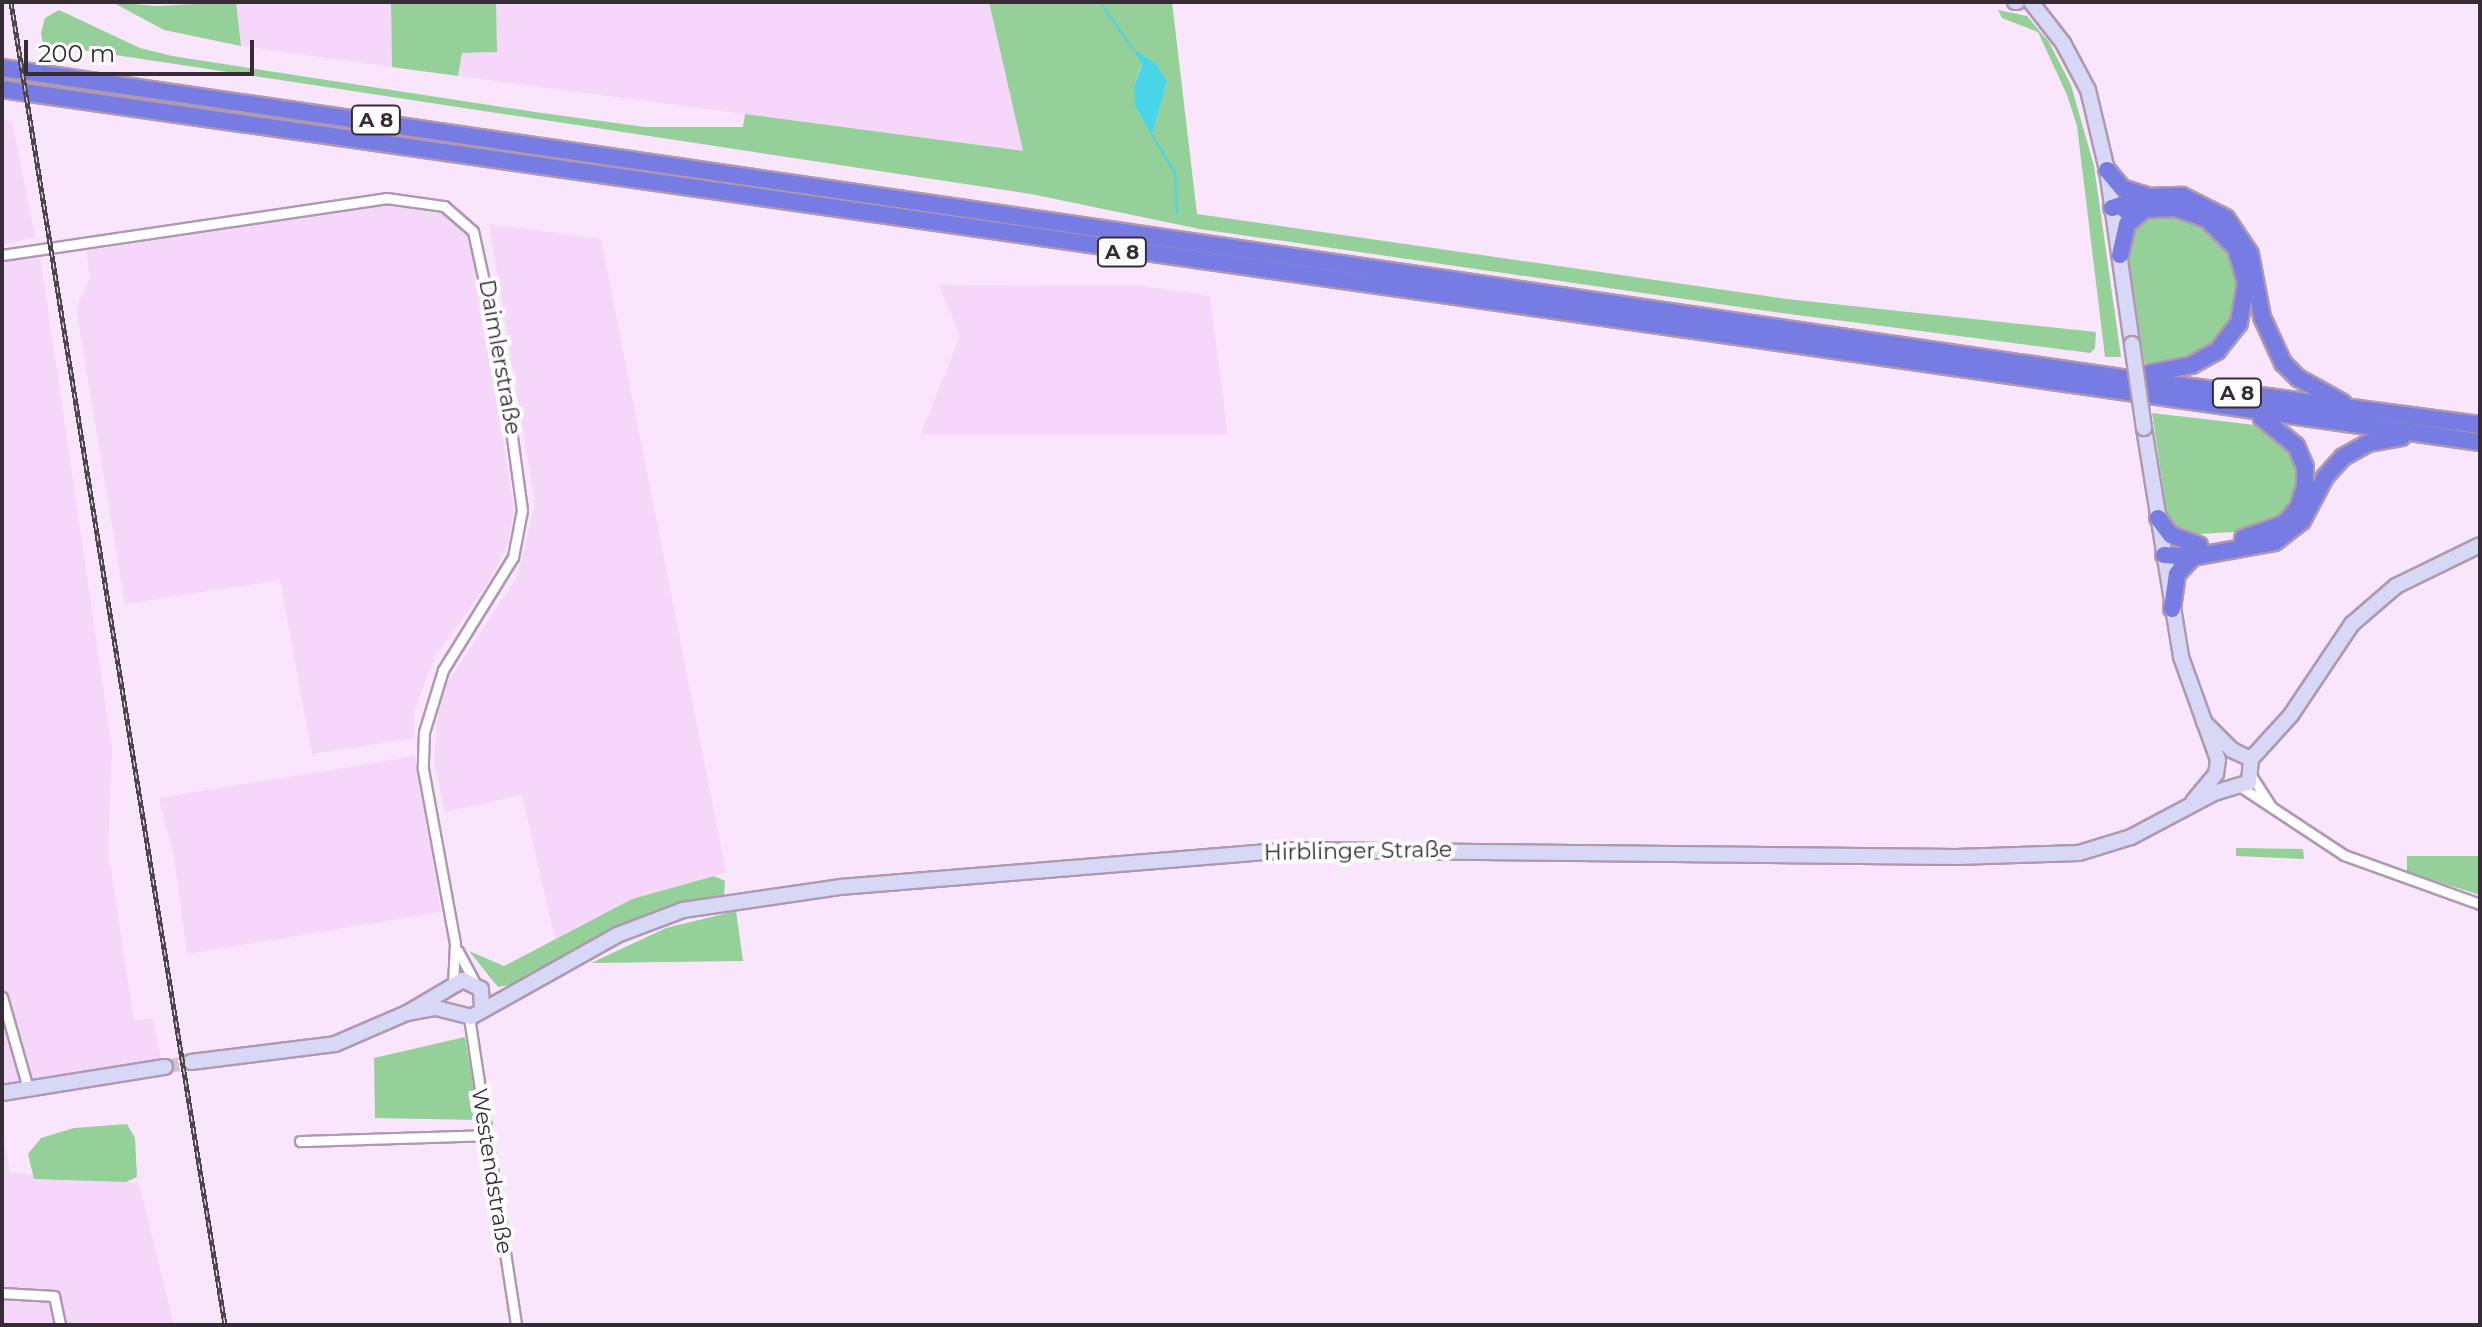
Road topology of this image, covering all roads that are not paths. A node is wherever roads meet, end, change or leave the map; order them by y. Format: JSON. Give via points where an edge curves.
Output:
{"nodes":[{"id":1,"x":2031,"y":2,"type":"edge"},
{"id":2,"x":2,"y":68,"type":"edge"},
{"id":3,"x":2,"y":89,"type":"edge"},
{"id":4,"x":2107,"y":170,"type":"junction"},
{"id":5,"x":2148,"y":202,"type":"junction"},
{"id":6,"x":2112,"y":208,"type":"junction"},
{"id":7,"x":2,"y":255,"type":"edge"},
{"id":8,"x":2120,"y":255,"type":"junction"},
{"id":9,"x":2123,"y":378,"type":"junction"},
{"id":10,"x":2351,"y":408,"type":"junction"},
{"id":11,"x":2257,"y":413,"type":"junction"},
{"id":12,"x":2480,"y":425,"type":"edge"},
{"id":13,"x":2429,"y":434,"type":"junction"},
{"id":14,"x":2480,"y":442,"type":"edge"},
{"id":15,"x":2158,"y":518,"type":"junction"},
{"id":16,"x":2480,"y":545,"type":"edge"},
{"id":17,"x":2196,"y":551,"type":"junction"},
{"id":18,"x":2164,"y":555,"type":"junction"},
{"id":19,"x":2172,"y":609,"type":"junction"},
{"id":20,"x":2204,"y":722,"type":"junction"},
{"id":21,"x":2232,"y":750,"type":"junction"},
{"id":22,"x":2251,"y":759,"type":"junction"},
{"id":23,"x":2217,"y":767,"type":"junction"},
{"id":24,"x":2252,"y":777,"type":"junction"},
{"id":25,"x":2235,"y":787,"type":"junction"},
{"id":26,"x":2184,"y":810,"type":"junction"},
{"id":27,"x":2278,"y":814,"type":"junction"},
{"id":28,"x":2480,"y":904,"type":"edge"},
{"id":29,"x":455,"y":944,"type":"junction"},
{"id":30,"x":542,"y":978,"type":"junction"},
{"id":31,"x":478,"y":986,"type":"junction"},
{"id":32,"x":450,"y":988,"type":"junction"},
{"id":33,"x":2,"y":997,"type":"edge"},
{"id":34,"x":482,"y":1007,"type":"junction"},
{"id":35,"x":451,"y":1011,"type":"junction"},
{"id":36,"x":407,"y":1013,"type":"junction"},
{"id":37,"x":469,"y":1017,"type":"junction"},
{"id":38,"x":191,"y":1062,"type":"tunnel mouth"},
{"id":39,"x":165,"y":1067,"type":"tunnel mouth"},
{"id":40,"x":28,"y":1088,"type":"junction"},
{"id":41,"x":2,"y":1093,"type":"edge"},
{"id":42,"x":487,"y":1135,"type":"junction"},
{"id":43,"x":300,"y":1141,"type":"dead end"},
{"id":44,"x":2,"y":1293,"type":"edge"},
{"id":45,"x":60,"y":1325,"type":"edge"},
{"id":46,"x":516,"y":1325,"type":"edge"}],
"edges":[{"from":1,"to":4,"type":"main road","via":[[2063,43],[2088,90]]},
{"from":2,"to":9,"type":"highway","number":"A 8"},
{"from":3,"to":11,"type":"highway","number":"A 8"},
{"from":4,"to":5,"type":"highway","via":[[2122,188]]},
{"from":4,"to":6,"type":"main road"},
{"from":5,"to":6,"type":"highway"},
{"from":5,"to":8,"type":"highway","via":[[2127,224]]},
{"from":5,"to":9,"type":"highway","via":[[2192,211],[2227,235],[2244,268],[2245,302],[2236,329],[2211,356],[2184,368]]},
{"from":5,"to":10,"type":"highway","via":[[2182,196],[2226,218],[2250,254],[2262,317],[2283,363],[2298,378]]},
{"from":6,"to":8,"type":"main road"},
{"from":7,"to":29,"type":"street","name":"Daimlerstraße","via":[[386,198],[444,206],[473,231],[502,364],[522,510],[513,557],[443,670],[426,718],[423,769]]},
{"from":8,"to":15,"type":"main road","bridge":true},
{"from":9,"to":10,"type":"highway","number":"A 8"},
{"from":10,"to":12,"type":"highway","number":"A 8"},
{"from":11,"to":13,"type":"highway","number":"A 8"},
{"from":11,"to":17,"type":"highway","via":[[2286,434],[2301,454],[2306,474],[2301,502],[2278,528]]},
{"from":13,"to":14,"type":"highway","number":"A 8"},
{"from":13,"to":17,"type":"highway","via":[[2368,443],[2343,457],[2325,477],[2302,521],[2283,538]]},
{"from":15,"to":17,"type":"highway","via":[[2171,535]]},
{"from":15,"to":18,"type":"main road"},
{"from":16,"to":22,"type":"main road","via":[[2396,586],[2352,624],[2291,715]]},
{"from":17,"to":18,"type":"highway"},
{"from":17,"to":19,"type":"highway","via":[[2177,574]]},
{"from":18,"to":19,"type":"main road"},
{"from":19,"to":20,"type":"main road","via":[[2188,682]]},
{"from":20,"to":21,"type":"main road"},
{"from":20,"to":23,"type":"main road"},
{"from":21,"to":22,"type":"main road"},
{"from":21,"to":23,"type":"main road"},
{"from":22,"to":24,"type":"main road"},
{"from":23,"to":25,"type":"main road"},
{"from":23,"to":26,"type":"main road"},
{"from":24,"to":25,"type":"main road","name":"Hirblinger Straße"},
{"from":24,"to":27,"type":"street"},
{"from":25,"to":26,"type":"main road","name":"Hirblinger Straße"},
{"from":25,"to":27,"type":"street"},
{"from":26,"to":30,"type":"main road","name":"Hirblinger Straße","via":[[2111,845],[2038,857],[1288,850],[841,887],[683,910],[617,935]]},
{"from":27,"to":28,"type":"street","via":[[2335,851]]},
{"from":29,"to":31,"type":"street","name":"Daimlerstraße"},
{"from":29,"to":32,"type":"street","name":"Daimlerstraße"},
{"from":30,"to":31,"type":"main road","name":"Hirblinger Straße","via":[[504,991]]},
{"from":30,"to":34,"type":"main road","name":"Hirblinger Straße"},
{"from":31,"to":32,"type":"main road","name":"Hirblinger Straße"},
{"from":31,"to":34,"type":"main road"},
{"from":32,"to":35,"type":"main road"},
{"from":32,"to":36,"type":"main road","name":"Hirblinger Straße"},
{"from":33,"to":40,"type":"street"},
{"from":34,"to":37,"type":"main road","name":"Hirblinger Straße"},
{"from":35,"to":36,"type":"main road","name":"Hirblinger Straße"},
{"from":35,"to":37,"type":"main road","name":"Hirblinger Straße"},
{"from":36,"to":38,"type":"main road","name":"Hirblinger Straße","via":[[327,1046]]},
{"from":37,"to":42,"type":"street","name":"Westendstraße"},
{"from":39,"to":40,"type":"main road"},
{"from":40,"to":41,"type":"main road"},
{"from":42,"to":43,"type":"street"},
{"from":42,"to":46,"type":"street","name":"Westendstraße"},
{"from":44,"to":45,"type":"street","via":[[54,1296]]}]}
